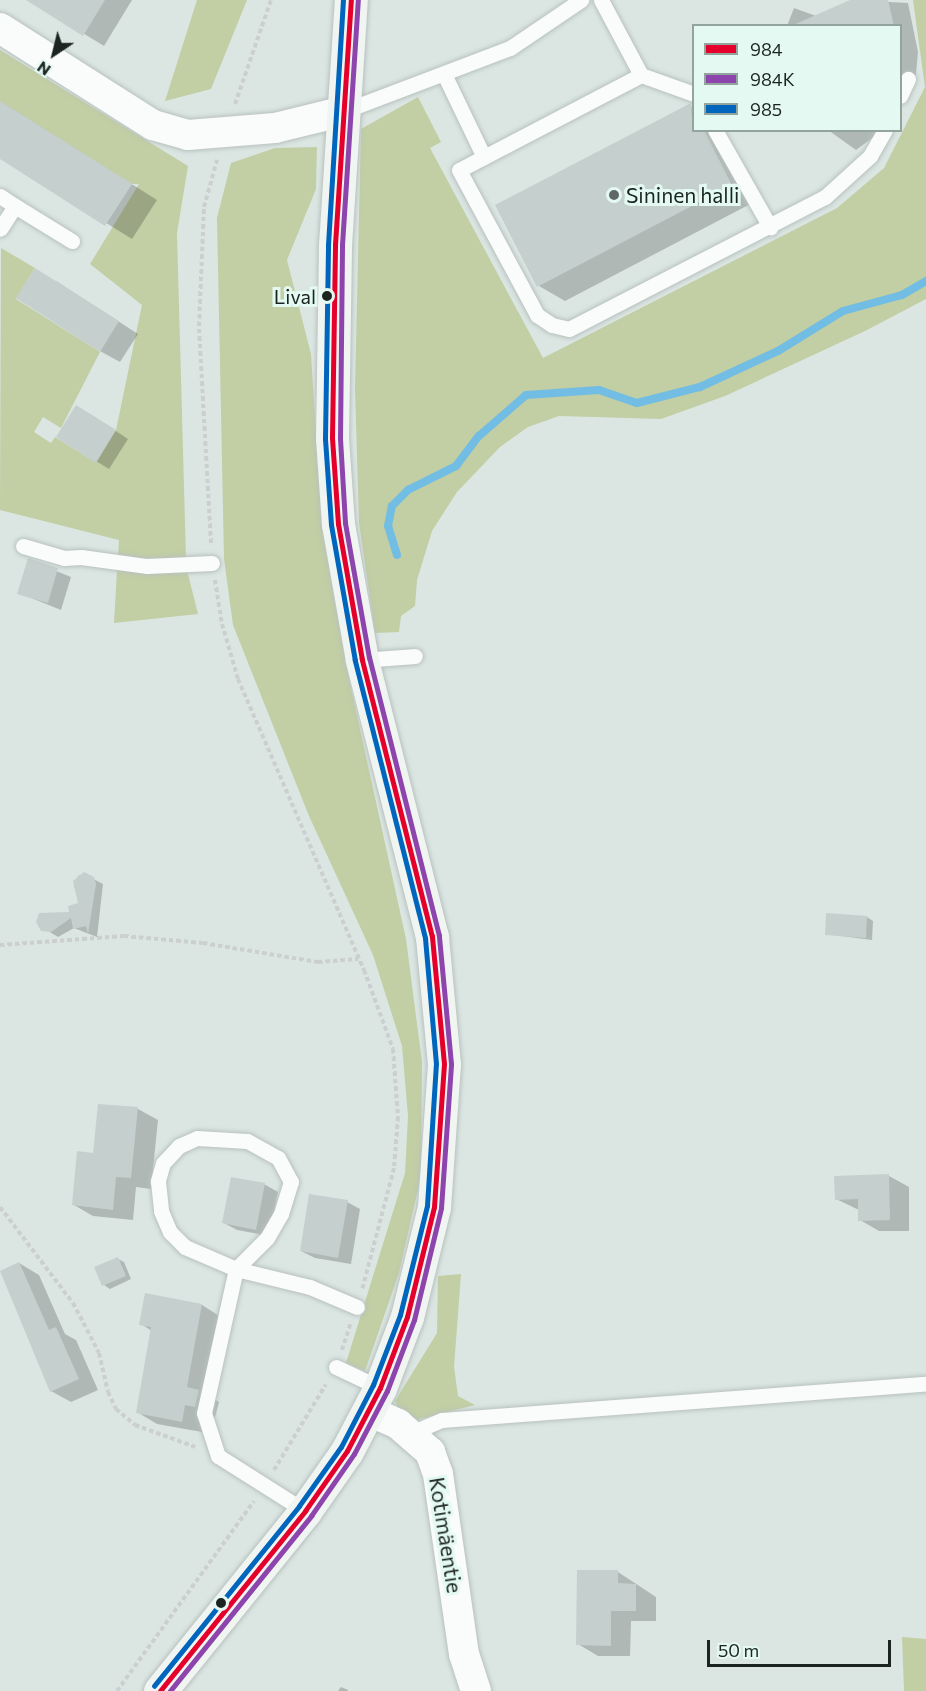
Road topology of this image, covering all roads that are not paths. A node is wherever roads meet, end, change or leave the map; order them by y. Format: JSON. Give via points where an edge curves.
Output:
{"nodes":[{"id":1,"x":351,"y":0,"type":"edge"},
{"id":2,"x":581,"y":0,"type":"edge"},
{"id":3,"x":601,"y":0,"type":"edge"},
{"id":4,"x":0,"y":28,"type":"edge"},
{"id":5,"x":444,"y":74,"type":"junction"},
{"id":6,"x":641,"y":75,"type":"junction"},
{"id":7,"x":908,"y":79,"type":"dead end"},
{"id":8,"x":902,"y":92,"type":"edge"},
{"id":9,"x":692,"y":94,"type":"edge"},
{"id":10,"x":344,"y":111,"type":"junction"},
{"id":11,"x":716,"y":132,"type":"edge"},
{"id":12,"x":884,"y":132,"type":"edge"},
{"id":13,"x":484,"y":157,"type":"junction"},
{"id":14,"x":0,"y":196,"type":"edge"},
{"id":15,"x":15,"y":206,"type":"junction"},
{"id":16,"x":770,"y":227,"type":"junction"},
{"id":17,"x":0,"y":230,"type":"edge"},
{"id":18,"x":72,"y":241,"type":"dead end"},
{"id":19,"x":23,"y":546,"type":"dead end"},
{"id":20,"x":212,"y":563,"type":"road end"},
{"id":21,"x":416,"y":656,"type":"dead end"},
{"id":22,"x":362,"y":660,"type":"junction"},
{"id":23,"x":236,"y":1269,"type":"junction"},
{"id":24,"x":357,"y":1307,"type":"road end"},
{"id":25,"x":336,"y":1367,"type":"road end"},
{"id":26,"x":926,"y":1384,"type":"edge"},
{"id":27,"x":375,"y":1399,"type":"junction"},
{"id":28,"x":411,"y":1433,"type":"junction"},
{"id":29,"x":305,"y":1511,"type":"junction"},
{"id":30,"x":160,"y":1691,"type":"edge"},
{"id":31,"x":476,"y":1691,"type":"edge"}],
"edges":[{"from":1,"to":10,"type":"street"},
{"from":2,"to":5,"type":"lane","via":[[510,48]]},
{"from":3,"to":6,"type":"lane"},
{"from":4,"to":10,"type":"street","via":[[153,124],[188,135],[275,128]]},
{"from":5,"to":10,"type":"lane"},
{"from":5,"to":13,"type":"lane"},
{"from":6,"to":9,"type":"lane"},
{"from":6,"to":13,"type":"lane"},
{"from":7,"to":8,"type":"lane"},
{"from":10,"to":22,"type":"street","via":[[335,245],[332,438],[338,524]]},
{"from":11,"to":16,"type":"lane"},
{"from":12,"to":16,"type":"lane","via":[[870,156],[825,197]]},
{"from":13,"to":16,"type":"lane","via":[[459,170],[537,315],[552,325],[569,329]]},
{"from":14,"to":15,"type":"lane"},
{"from":15,"to":17,"type":"lane"},
{"from":15,"to":18,"type":"lane"},
{"from":19,"to":20,"type":"lane","via":[[64,558],[147,566]]},
{"from":21,"to":22,"type":"lane"},
{"from":22,"to":27,"type":"street","via":[[432,937],[444,1064],[434,1207],[407,1317]]},
{"from":23,"to":23,"type":"lane","via":[[185,1247],[170,1232],[161,1211],[158,1181],[163,1163],[179,1146],[197,1138],[247,1141],[264,1148],[278,1158],[291,1182],[281,1214],[267,1238]]},
{"from":23,"to":24,"type":"lane","via":[[310,1287]]},
{"from":23,"to":29,"type":"lane","via":[[204,1413],[218,1456]]},
{"from":25,"to":27,"type":"lane"},
{"from":26,"to":28,"type":"lane","via":[[442,1420]]},
{"from":27,"to":28,"type":"street","name":"Kotimäentie"},
{"from":27,"to":29,"type":"street"},
{"from":28,"to":31,"type":"street","name":"Kotimäentie","via":[[430,1452],[438,1474],[464,1654]]},
{"from":29,"to":30,"type":"street"}]}
